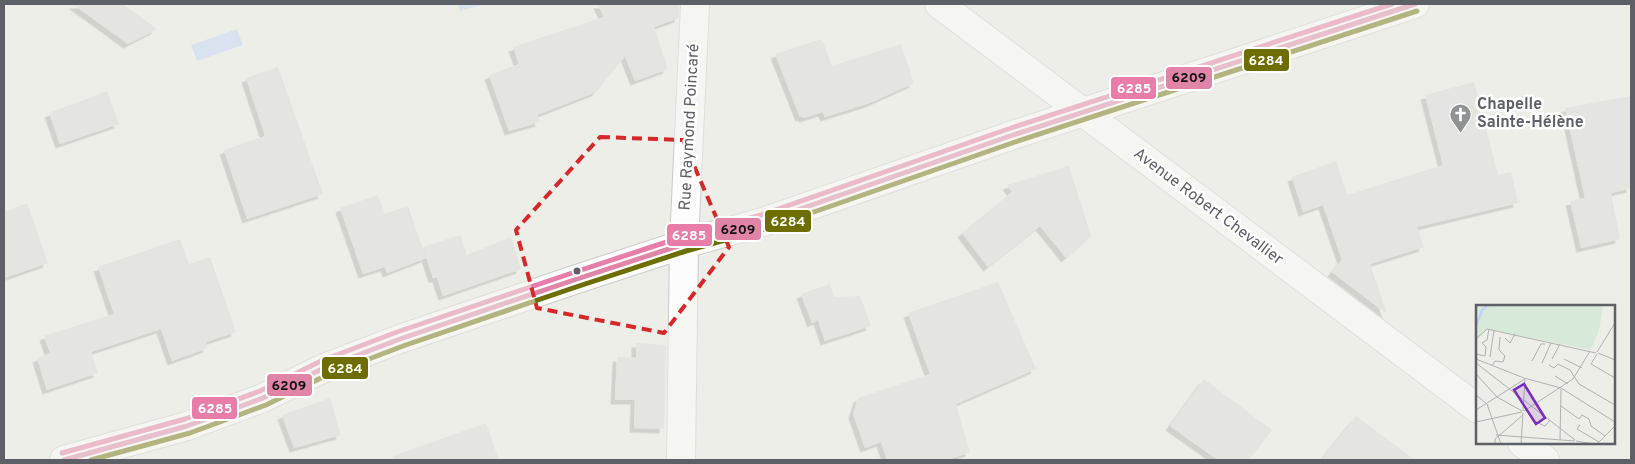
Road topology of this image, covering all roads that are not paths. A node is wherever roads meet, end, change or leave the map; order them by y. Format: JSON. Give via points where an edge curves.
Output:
{"nodes":[{"id":1,"x":695,"y":4,"type":"edge"},
{"id":2,"x":939,"y":4,"type":"edge"},
{"id":3,"x":1415,"y":4,"type":"edge"},
{"id":4,"x":1082,"y":112,"type":"junction"},
{"id":5,"x":684,"y":244,"type":"junction"},
{"id":6,"x":1476,"y":408,"type":"edge"},
{"id":7,"x":1523,"y":444,"type":"edge"},
{"id":8,"x":64,"y":460,"type":"edge"},
{"id":9,"x":681,"y":460,"type":"edge"},
{"id":10,"x":1545,"y":460,"type":"edge"}],
"edges":[{"from":1,"to":5,"type":"street","name":"Rue Raymond Poincaré"},
{"from":2,"to":4,"type":"street","name":"Avenue Robert Chevallier"},
{"from":3,"to":4,"type":"street"},
{"from":4,"to":5,"type":"street","via":[[763,222]]},
{"from":4,"to":6,"type":"street","name":"Avenue Robert Chevallier"},
{"from":5,"to":8,"type":"street","via":[[400,339],[324,368],[263,398],[187,426]]},
{"from":5,"to":9,"type":"street","name":"Rue Raymond Poincaré"},
{"from":7,"to":10,"type":"street"}]}
